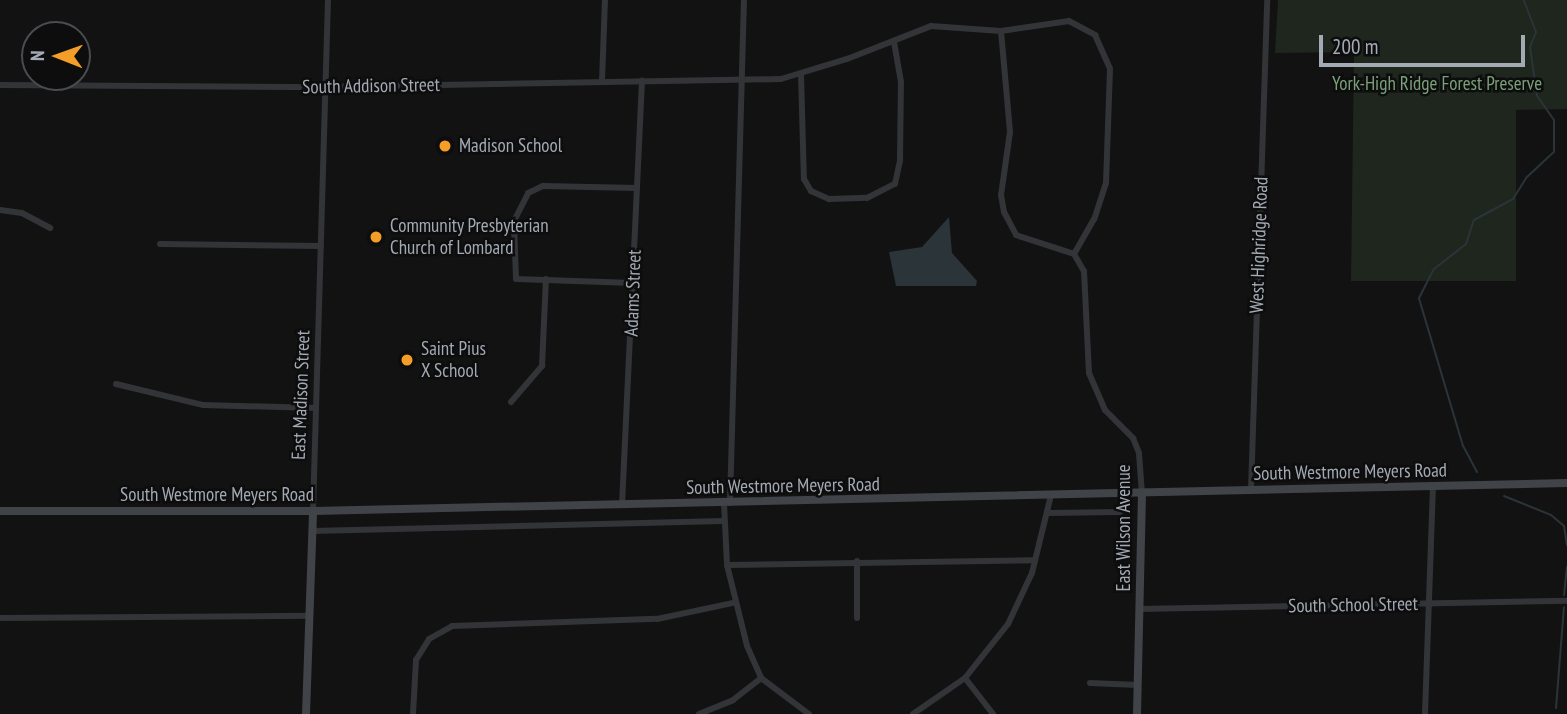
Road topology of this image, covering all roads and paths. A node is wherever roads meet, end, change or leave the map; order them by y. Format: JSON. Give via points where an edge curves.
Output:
{"nodes":[{"id":1,"x":328,"y":0,"type":"edge"},
{"id":2,"x":605,"y":0,"type":"edge"},
{"id":3,"x":744,"y":0,"type":"edge"},
{"id":4,"x":1267,"y":0,"type":"edge"},
{"id":5,"x":1001,"y":31,"type":"junction"},
{"id":6,"x":894,"y":42,"type":"junction"},
{"id":7,"x":801,"y":74,"type":"junction"},
{"id":8,"x":741,"y":79,"type":"junction"},
{"id":9,"x":642,"y":80,"type":"junction"},
{"id":10,"x":602,"y":81,"type":"junction"},
{"id":11,"x":0,"y":85,"type":"edge"},
{"id":12,"x":326,"y":87,"type":"junction"},
{"id":13,"x":637,"y":188,"type":"junction"},
{"id":14,"x":0,"y":210,"type":"edge"},
{"id":15,"x":50,"y":228,"type":"dead end"},
{"id":16,"x":160,"y":244,"type":"dead end"},
{"id":17,"x":321,"y":246,"type":"junction"},
{"id":18,"x":1074,"y":254,"type":"junction"},
{"id":19,"x":546,"y":279,"type":"junction"},
{"id":20,"x":633,"y":283,"type":"junction"},
{"id":21,"x":116,"y":384,"type":"dead end"},
{"id":22,"x":511,"y":402,"type":"dead end"},
{"id":23,"x":316,"y":408,"type":"junction"},
{"id":24,"x":1567,"y":483,"type":"edge"},
{"id":25,"x":1433,"y":486,"type":"junction"},
{"id":26,"x":1251,"y":490,"type":"junction"},
{"id":27,"x":1142,"y":494,"type":"junction"},
{"id":28,"x":1051,"y":495,"type":"junction"},
{"id":29,"x":727,"y":503,"type":"junction"},
{"id":30,"x":622,"y":505,"type":"junction"},
{"id":31,"x":0,"y":511,"type":"edge"},
{"id":32,"x":313,"y":511,"type":"junction"},
{"id":33,"x":1120,"y":512,"type":"dead end"},
{"id":34,"x":1048,"y":513,"type":"junction"},
{"id":35,"x":724,"y":521,"type":"junction"},
{"id":36,"x":312,"y":531,"type":"junction"},
{"id":37,"x":1035,"y":560,"type":"junction"},
{"id":38,"x":857,"y":561,"type":"junction"},
{"id":39,"x":727,"y":565,"type":"junction"},
{"id":40,"x":1567,"y":601,"type":"edge"},
{"id":41,"x":733,"y":603,"type":"junction"},
{"id":42,"x":1428,"y":604,"type":"junction"},
{"id":43,"x":1139,"y":609,"type":"junction"},
{"id":44,"x":309,"y":616,"type":"junction"},
{"id":45,"x":0,"y":618,"type":"edge"},
{"id":46,"x":857,"y":618,"type":"dead end"},
{"id":47,"x":413,"y":641,"type":"dead end"},
{"id":48,"x":422,"y":647,"type":"junction"},
{"id":49,"x":761,"y":678,"type":"junction"},
{"id":50,"x":965,"y":678,"type":"junction"},
{"id":51,"x":1090,"y":683,"type":"dead end"},
{"id":52,"x":1138,"y":685,"type":"junction"},
{"id":53,"x":306,"y":714,"type":"edge"},
{"id":54,"x":413,"y":714,"type":"edge"},
{"id":55,"x":699,"y":714,"type":"edge"},
{"id":56,"x":808,"y":714,"type":"edge"},
{"id":57,"x":913,"y":714,"type":"edge"},
{"id":58,"x":993,"y":714,"type":"edge"},
{"id":59,"x":1137,"y":714,"type":"edge"},
{"id":60,"x":1425,"y":714,"type":"edge"}],
"edges":[{"from":1,"to":12,"type":"street","name":"East Madison Street"},
{"from":2,"to":10,"type":"street"},
{"from":3,"to":8,"type":"street"},
{"from":4,"to":26,"type":"street","name":"West Highridge Road"},
{"from":5,"to":6,"type":"street","name":"South Addison Street","via":[[943,24]]},
{"from":5,"to":18,"type":"street","via":[[1010,132],[1004,212],[1016,235]]},
{"from":5,"to":18,"type":"street","name":"South Addison Street","via":[[1056,20],[1082,26],[1095,35],[1109,61],[1109,153],[1100,205]]},
{"from":6,"to":7,"type":"street","name":"South Addison Street"},
{"from":6,"to":7,"type":"street","via":[[901,82],[900,165],[894,184],[865,198],[822,197],[804,179]]},
{"from":7,"to":8,"type":"street","name":"South Addison Street"},
{"from":8,"to":9,"type":"street","name":"South Addison Street"},
{"from":8,"to":29,"type":"street"},
{"from":9,"to":10,"type":"street","name":"South Addison Street"},
{"from":9,"to":13,"type":"street","name":"Adams Street"},
{"from":10,"to":12,"type":"street","name":"South Addison Street"},
{"from":11,"to":12,"type":"street","name":"South Addison Street"},
{"from":12,"to":17,"type":"street","name":"East Madison Street"},
{"from":13,"to":19,"type":"street","via":[[553,185],[528,193],[515,216],[516,279]]},
{"from":13,"to":20,"type":"street","name":"Adams Street"},
{"from":14,"to":15,"type":"street","via":[[22,213]]},
{"from":16,"to":17,"type":"street"},
{"from":17,"to":23,"type":"street","name":"East Madison Street"},
{"from":18,"to":27,"type":"street","name":"East Wilson Avenue","via":[[1088,284],[1088,373],[1105,410],[1133,438],[1139,453]]},
{"from":19,"to":20,"type":"street"},
{"from":19,"to":22,"type":"street","via":[[542,366]]},
{"from":20,"to":30,"type":"street","name":"Adams Street"},
{"from":21,"to":23,"type":"street","via":[[203,405]]},
{"from":23,"to":32,"type":"street","name":"East Madison Street"},
{"from":24,"to":25,"type":"street","name":"South Westmore Meyers Road"},
{"from":25,"to":26,"type":"street","name":"South Westmore Meyers Road"},
{"from":25,"to":42,"type":"street"},
{"from":26,"to":27,"type":"street","name":"South Westmore Meyers Road"},
{"from":27,"to":28,"type":"street","name":"South Westmore Meyers Road"},
{"from":27,"to":43,"type":"street","name":"East Wilson Avenue"},
{"from":28,"to":29,"type":"street","name":"South Westmore Meyers Road"},
{"from":28,"to":34,"type":"street"},
{"from":29,"to":30,"type":"street","name":"South Westmore Meyers Road"},
{"from":29,"to":35,"type":"street"},
{"from":30,"to":32,"type":"street","name":"South Westmore Meyers Road"},
{"from":31,"to":32,"type":"street","name":"South Westmore Meyers Road"},
{"from":32,"to":36,"type":"street","name":"East Madison Street"},
{"from":33,"to":34,"type":"street"},
{"from":34,"to":37,"type":"street"},
{"from":35,"to":36,"type":"street"},
{"from":35,"to":39,"type":"street"},
{"from":36,"to":44,"type":"street","name":"East Madison Street"},
{"from":37,"to":38,"type":"street"},
{"from":37,"to":50,"type":"street","via":[[1008,624]]},
{"from":38,"to":39,"type":"street"},
{"from":38,"to":46,"type":"street"},
{"from":39,"to":41,"type":"street"},
{"from":40,"to":42,"type":"street","name":"South School Street"},
{"from":41,"to":48,"type":"street","via":[[657,619],[469,624],[441,631]]},
{"from":41,"to":49,"type":"street"},
{"from":42,"to":43,"type":"street","name":"South School Street"},
{"from":42,"to":60,"type":"street"},
{"from":43,"to":52,"type":"street","name":"East Wilson Avenue"},
{"from":44,"to":45,"type":"street"},
{"from":44,"to":53,"type":"street","name":"East Madison Street"},
{"from":47,"to":48,"type":"street"},
{"from":48,"to":54,"type":"street","via":[[412,673]]},
{"from":49,"to":55,"type":"street","via":[[733,700]]},
{"from":49,"to":56,"type":"street"},
{"from":50,"to":57,"type":"street"},
{"from":50,"to":58,"type":"street"},
{"from":51,"to":52,"type":"street"},
{"from":52,"to":59,"type":"street","name":"East Wilson Avenue"}]}
